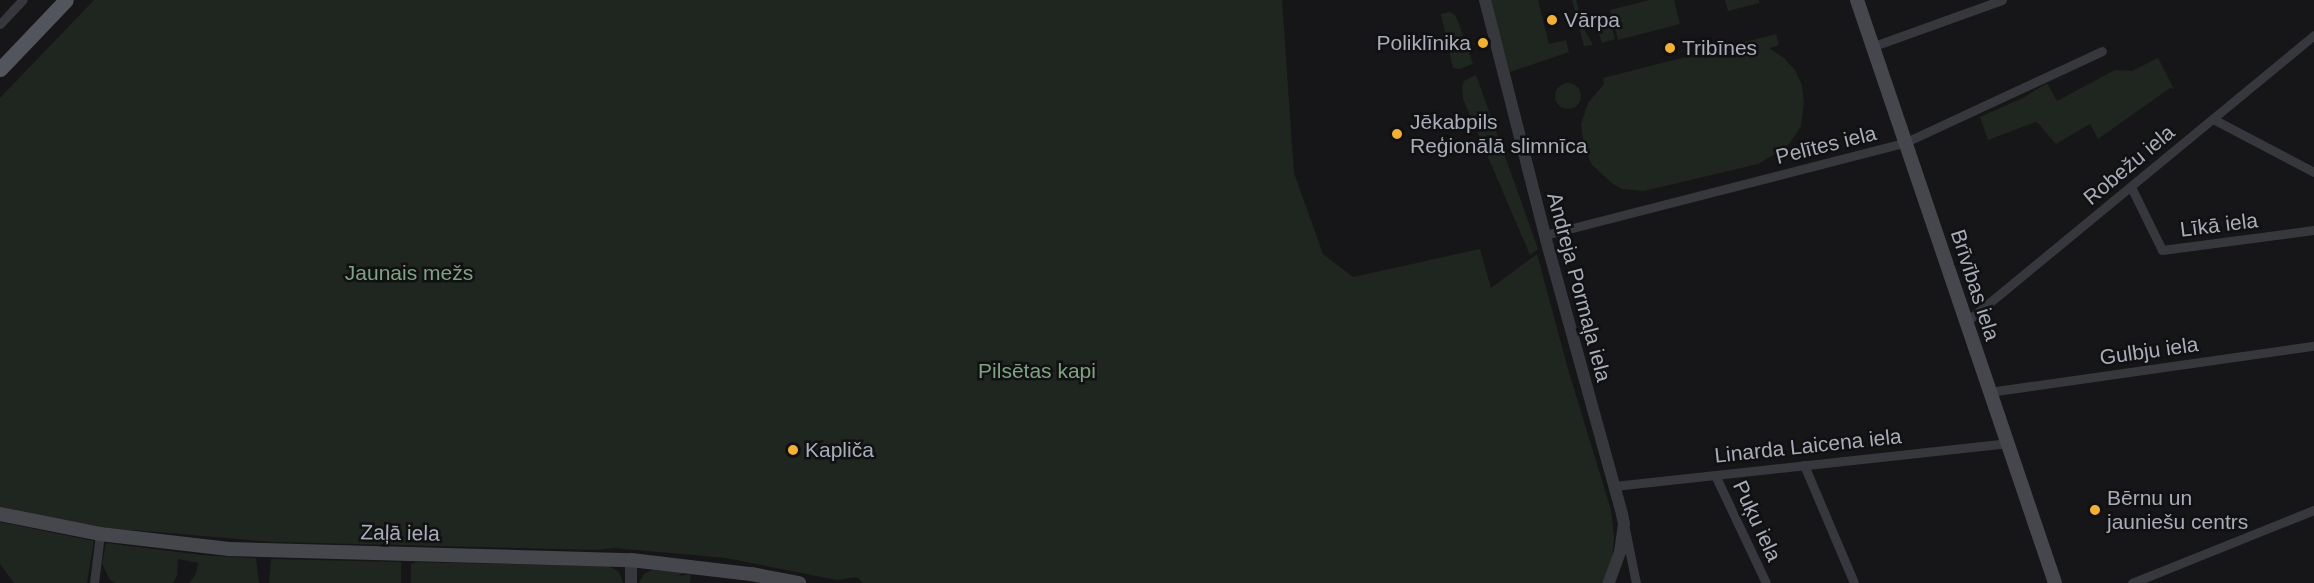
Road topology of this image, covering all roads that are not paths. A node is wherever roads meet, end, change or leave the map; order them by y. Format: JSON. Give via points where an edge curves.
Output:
{"nodes":[{"id":1,"x":22,"y":0,"type":"edge"},
{"id":2,"x":66,"y":0,"type":"edge"},
{"id":3,"x":1485,"y":0,"type":"edge"},
{"id":4,"x":1857,"y":0,"type":"edge"},
{"id":5,"x":2002,"y":0,"type":"edge"},
{"id":6,"x":0,"y":24,"type":"edge"},
{"id":7,"x":2314,"y":34,"type":"edge"},
{"id":8,"x":1874,"y":46,"type":"junction"},
{"id":9,"x":2102,"y":51,"type":"dead end"},
{"id":10,"x":0,"y":69,"type":"edge"},
{"id":11,"x":2213,"y":119,"type":"junction"},
{"id":12,"x":1906,"y":142,"type":"junction"},
{"id":13,"x":2314,"y":172,"type":"edge"},
{"id":14,"x":2131,"y":187,"type":"junction"},
{"id":15,"x":2314,"y":230,"type":"edge"},
{"id":16,"x":1545,"y":236,"type":"junction"},
{"id":17,"x":1966,"y":322,"type":"junction"},
{"id":18,"x":2314,"y":346,"type":"edge"},
{"id":19,"x":1989,"y":392,"type":"junction"},
{"id":20,"x":2007,"y":442,"type":"junction"},
{"id":21,"x":1804,"y":465,"type":"junction"},
{"id":22,"x":1715,"y":475,"type":"junction"},
{"id":23,"x":1614,"y":486,"type":"junction"},
{"id":24,"x":2314,"y":510,"type":"edge"},
{"id":25,"x":0,"y":514,"type":"edge"},
{"id":26,"x":1624,"y":524,"type":"junction"},
{"id":27,"x":100,"y":534,"type":"junction"},
{"id":28,"x":631,"y":560,"type":"junction"},
{"id":29,"x":94,"y":583,"type":"edge"},
{"id":30,"x":631,"y":583,"type":"edge"},
{"id":31,"x":799,"y":583,"type":"edge"},
{"id":32,"x":1609,"y":583,"type":"edge"},
{"id":33,"x":1636,"y":583,"type":"edge"},
{"id":34,"x":1766,"y":583,"type":"edge"},
{"id":35,"x":1854,"y":583,"type":"edge"},
{"id":36,"x":2055,"y":583,"type":"edge"},
{"id":37,"x":2132,"y":583,"type":"edge"}],
"edges":[{"from":1,"to":6,"type":"street"},
{"from":2,"to":10,"type":"main road"},
{"from":3,"to":16,"type":"street","name":"Andreja Pormaļa iela"},
{"from":4,"to":8,"type":"main road","name":"Brīvības iela"},
{"from":5,"to":8,"type":"street"},
{"from":7,"to":11,"type":"street","name":"Robežu iela"},
{"from":8,"to":12,"type":"main road","name":"Brīvības iela"},
{"from":9,"to":12,"type":"street","name":"Pelītes iela"},
{"from":11,"to":13,"type":"street"},
{"from":11,"to":14,"type":"street","name":"Robežu iela"},
{"from":12,"to":16,"type":"street","name":"Pelītes iela"},
{"from":12,"to":17,"type":"main road","name":"Brīvības iela"},
{"from":14,"to":15,"type":"street","name":"Līkā iela","via":[[2162,250]]},
{"from":14,"to":17,"type":"street","name":"Robežu iela"},
{"from":16,"to":23,"type":"street","name":"Andreja Pormaļa iela"},
{"from":17,"to":19,"type":"main road","name":"Brīvības iela"},
{"from":18,"to":19,"type":"street","name":"Gulbju iela"},
{"from":19,"to":20,"type":"main road","name":"Brīvības iela"},
{"from":20,"to":21,"type":"street","name":"Linarda Laicena iela"},
{"from":20,"to":36,"type":"main road","name":"Brīvības iela"},
{"from":21,"to":22,"type":"street","name":"Linarda Laicena iela"},
{"from":21,"to":35,"type":"street"},
{"from":22,"to":23,"type":"street","name":"Linarda Laicena iela"},
{"from":22,"to":34,"type":"street","name":"Puķu iela"},
{"from":23,"to":26,"type":"street","name":"Andreja Pormaļa iela"},
{"from":24,"to":37,"type":"street"},
{"from":25,"to":27,"type":"main road","name":"Zaļā iela"},
{"from":26,"to":32,"type":"street","via":[[1620,552]]},
{"from":26,"to":33,"type":"street","name":"Andreja Pormaļa iela"},
{"from":27,"to":28,"type":"main road","name":"Zaļā iela","via":[[256,550]]},
{"from":27,"to":29,"type":"street"},
{"from":28,"to":30,"type":"street"},
{"from":28,"to":31,"type":"main road","name":"Zaļā iela"}]}
